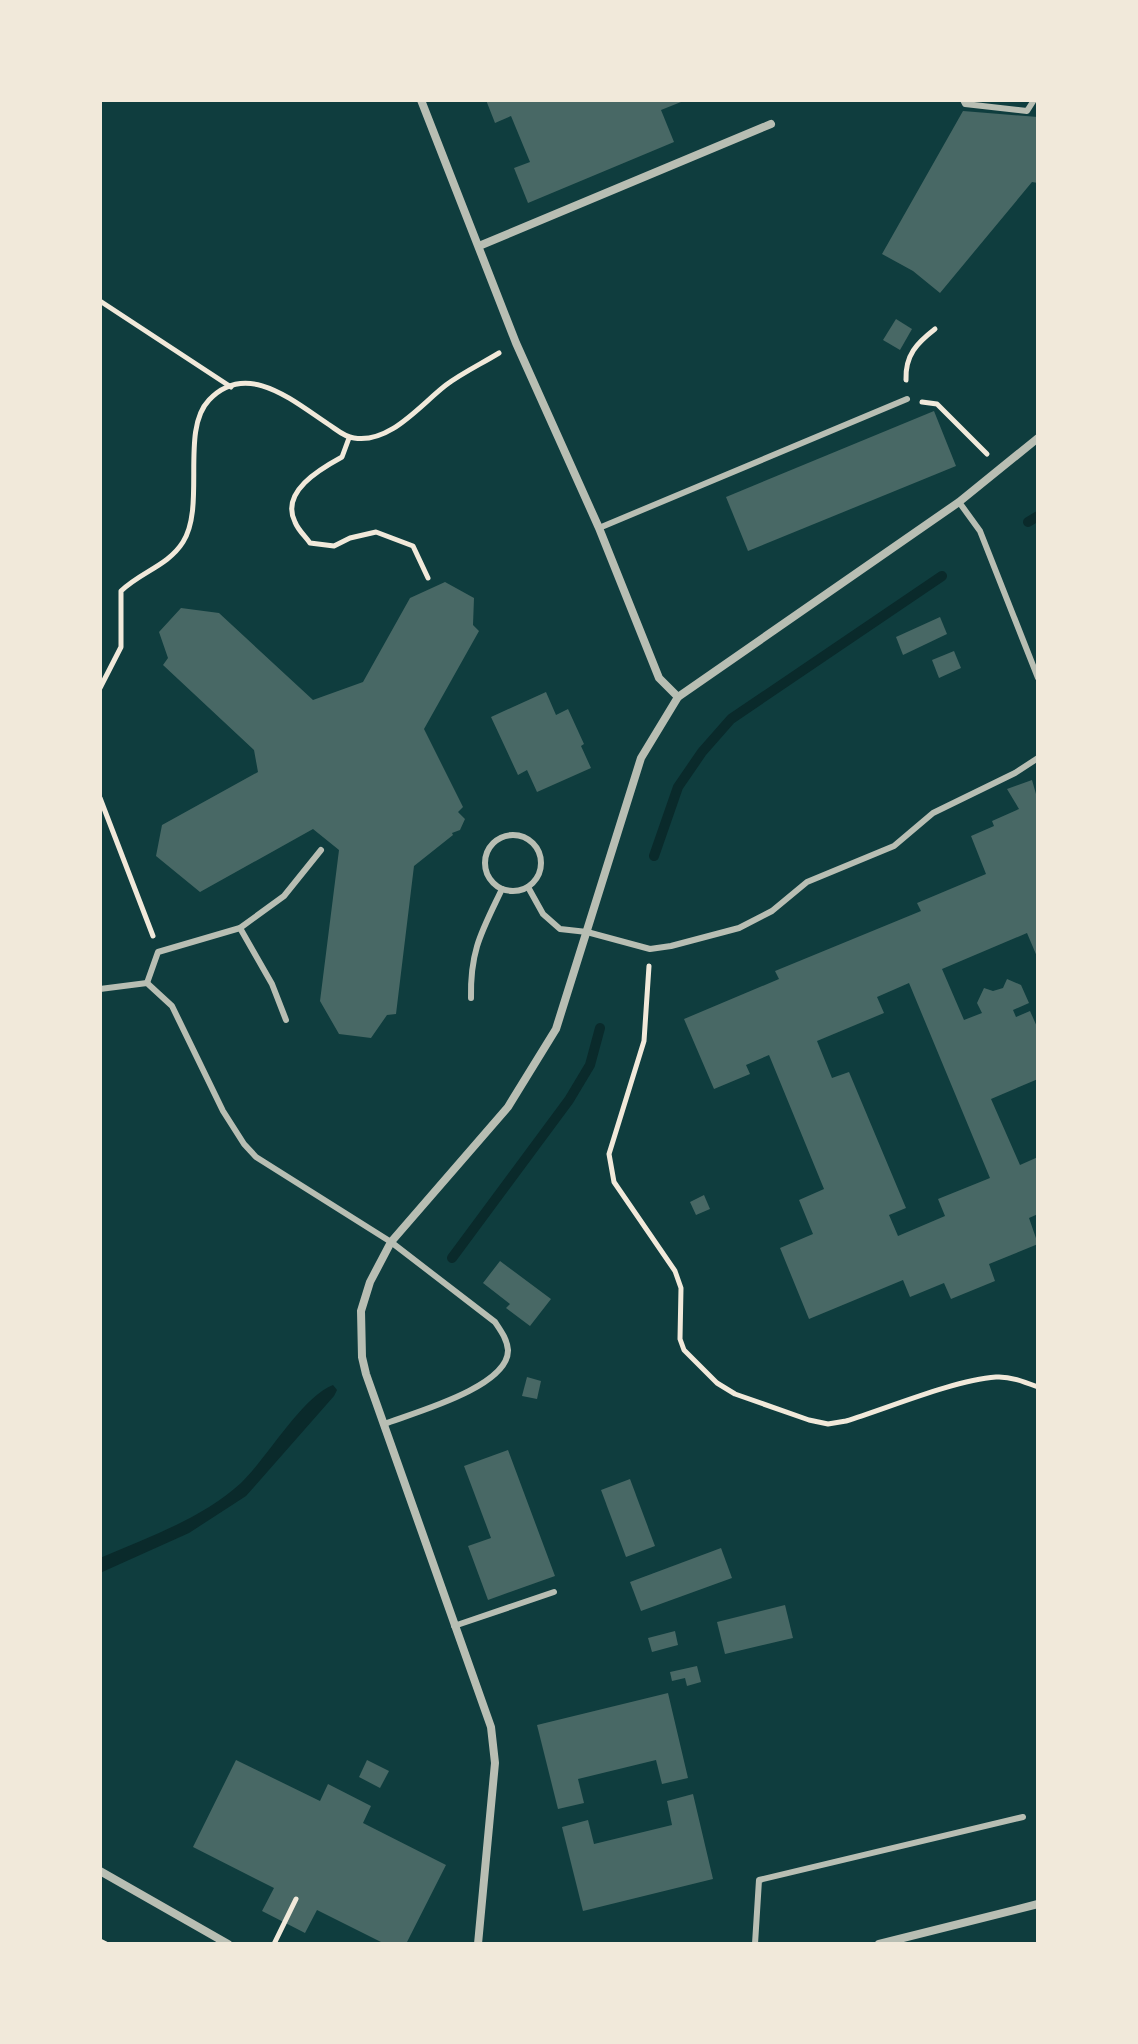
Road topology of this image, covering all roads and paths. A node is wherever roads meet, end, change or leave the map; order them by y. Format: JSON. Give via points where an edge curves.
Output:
{"nodes":[{"id":1,"x":421,"y":100,"type":"edge"},
{"id":2,"x":963,"y":100,"type":"edge"},
{"id":3,"x":1034,"y":100,"type":"edge"},
{"id":4,"x":771,"y":124,"type":"dead end"},
{"id":5,"x":479,"y":246,"type":"junction"},
{"id":6,"x":100,"y":301,"type":"edge"},
{"id":7,"x":935,"y":329,"type":"dead end"},
{"id":8,"x":516,"y":343,"type":"junction"},
{"id":9,"x":231,"y":387,"type":"junction"},
{"id":10,"x":907,"y":399,"type":"junction"},
{"id":11,"x":349,"y":438,"type":"junction"},
{"id":12,"x":1038,"y":438,"type":"edge"},
{"id":13,"x":1002,"y":470,"type":"junction"},
{"id":14,"x":959,"y":502,"type":"junction"},
{"id":15,"x":599,"y":528,"type":"junction"},
{"id":16,"x":428,"y":578,"type":"dead end"},
{"id":17,"x":1038,"y":678,"type":"edge"},
{"id":18,"x":100,"y":688,"type":"edge"},
{"id":19,"x":678,"y":697,"type":"junction"},
{"id":20,"x":1038,"y":758,"type":"edge"},
{"id":21,"x":100,"y":798,"type":"edge"},
{"id":22,"x":321,"y":850,"type":"dead end"},
{"id":23,"x":528,"y":887,"type":"junction"},
{"id":24,"x":502,"y":889,"type":"junction"},
{"id":25,"x":240,"y":928,"type":"junction"},
{"id":26,"x":587,"y":932,"type":"junction"},
{"id":27,"x":650,"y":949,"type":"junction"},
{"id":28,"x":158,"y":952,"type":"junction"},
{"id":29,"x":147,"y":983,"type":"junction"},
{"id":30,"x":100,"y":989,"type":"edge"},
{"id":31,"x":471,"y":998,"type":"dead end"},
{"id":32,"x":286,"y":1020,"type":"dead end"},
{"id":33,"x":391,"y":1242,"type":"junction"},
{"id":34,"x":1038,"y":1387,"type":"edge"},
{"id":35,"x":384,"y":1424,"type":"junction"},
{"id":36,"x":554,"y":1592,"type":"dead end"},
{"id":37,"x":454,"y":1626,"type":"junction"},
{"id":38,"x":1023,"y":1817,"type":"dead end"},
{"id":39,"x":100,"y":1871,"type":"edge"},
{"id":40,"x":296,"y":1899,"type":"dead end"},
{"id":41,"x":1038,"y":1904,"type":"edge"},
{"id":42,"x":100,"y":1941,"type":"edge"},
{"id":43,"x":106,"y":1944,"type":"edge"},
{"id":44,"x":228,"y":1944,"type":"edge"},
{"id":45,"x":274,"y":1944,"type":"edge"},
{"id":46,"x":478,"y":1944,"type":"edge"},
{"id":47,"x":755,"y":1944,"type":"edge"},
{"id":48,"x":879,"y":1944,"type":"edge"}],
"edges":[{"from":1,"to":5,"type":"street"},
{"from":2,"to":3,"type":"lane","via":[[1027,111]]},
{"from":4,"to":5,"type":"street"},
{"from":5,"to":8,"type":"street"},
{"from":6,"to":9,"type":"path"},
{"from":7,"to":10,"type":"path","via":[[914,345],[906,372]]},
{"from":8,"to":11,"type":"path","via":[[448,383],[393,429],[369,440]]},
{"from":8,"to":15,"type":"street"},
{"from":9,"to":11,"type":"path","via":[[242,382],[274,389]]},
{"from":9,"to":18,"type":"path","via":[[207,402],[198,420],[191,525],[182,544],[121,591],[121,647]]},
{"from":10,"to":13,"type":"path","via":[[937,404]]},
{"from":10,"to":15,"type":"lane"},
{"from":11,"to":16,"type":"path","via":[[342,457],[316,471],[298,491],[291,507],[294,522],[310,543],[334,546],[376,532],[413,546]]},
{"from":12,"to":13,"type":"street"},
{"from":13,"to":14,"type":"street"},
{"from":14,"to":17,"type":"lane","via":[[980,531]]},
{"from":14,"to":19,"type":"street"},
{"from":15,"to":19,"type":"street","via":[[659,678]]},
{"from":19,"to":26,"type":"street","via":[[641,758]]},
{"from":20,"to":27,"type":"lane","via":[[933,813],[894,846],[807,882],[772,911],[739,928]]},
{"from":21,"to":28,"type":"path"},
{"from":22,"to":25,"type":"lane","via":[[284,896]]},
{"from":23,"to":24,"type":"lane"},
{"from":23,"to":24,"type":"lane","via":[[539,872],[539,853],[527,839],[508,835],[492,844],[484,860],[488,877]]},
{"from":23,"to":26,"type":"lane","via":[[543,914],[560,929]]},
{"from":24,"to":31,"type":"lane","via":[[478,939],[470,968]]},
{"from":25,"to":28,"type":"lane"},
{"from":25,"to":32,"type":"lane"},
{"from":26,"to":27,"type":"lane"},
{"from":26,"to":33,"type":"street","via":[[556,1029],[508,1107]]},
{"from":27,"to":34,"type":"path","via":[[644,1041],[609,1167],[675,1271],[681,1288],[684,1350],[735,1394],[828,1424],[997,1377]]},
{"from":28,"to":29,"type":"lane"},
{"from":29,"to":30,"type":"lane"},
{"from":29,"to":33,"type":"lane","via":[[172,1006],[223,1111],[256,1157]]},
{"from":33,"to":35,"type":"street","via":[[361,1311],[362,1357]]},
{"from":33,"to":35,"type":"lane","via":[[495,1322],[508,1353],[498,1373],[486,1382]]},
{"from":35,"to":37,"type":"street"},
{"from":36,"to":37,"type":"lane"},
{"from":37,"to":46,"type":"street","via":[[491,1727],[495,1763]]},
{"from":38,"to":47,"type":"lane","via":[[759,1880]]},
{"from":39,"to":44,"type":"street"},
{"from":40,"to":45,"type":"path"},
{"from":41,"to":48,"type":"street"},
{"from":42,"to":43,"type":"path"}]}
